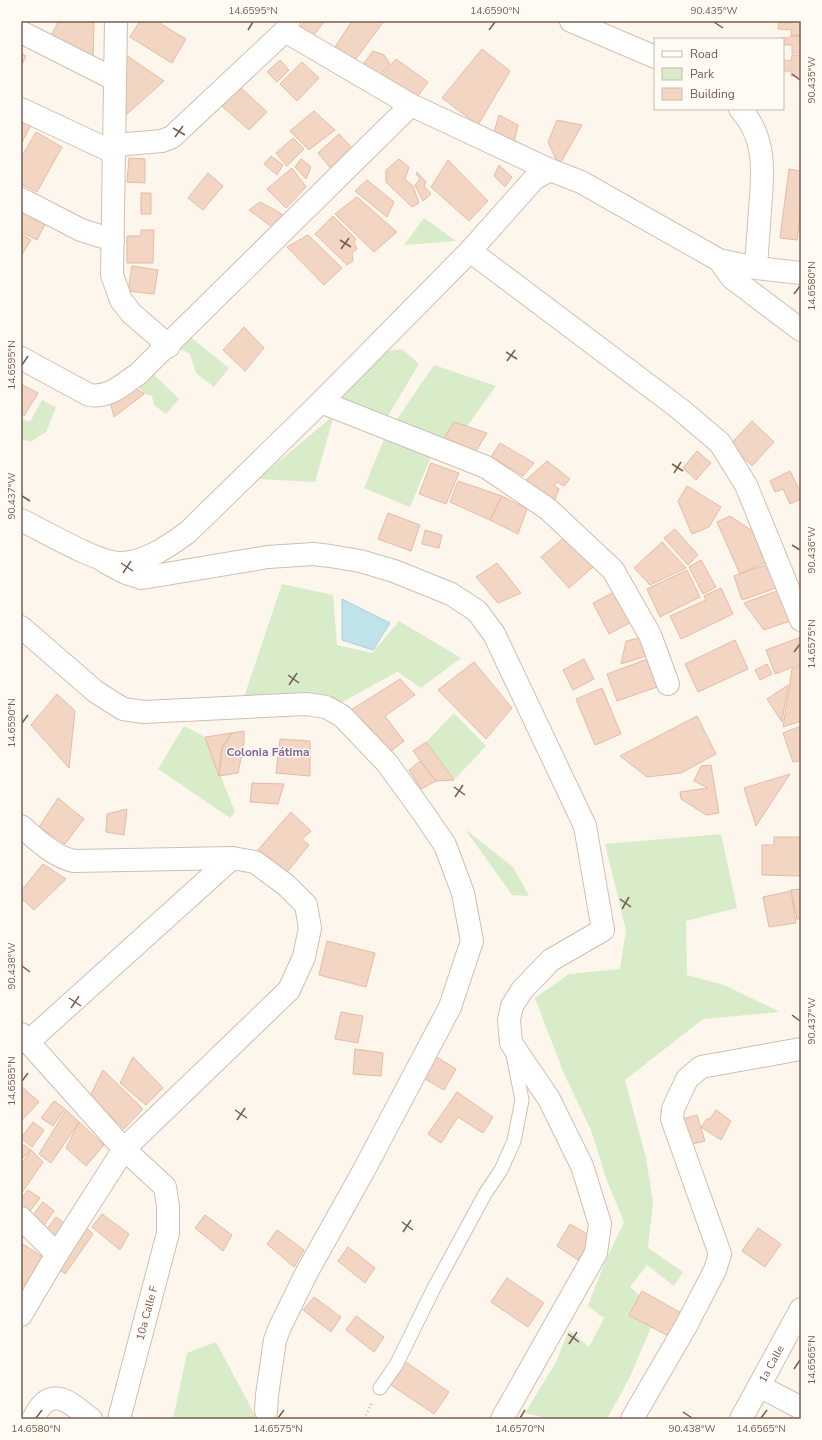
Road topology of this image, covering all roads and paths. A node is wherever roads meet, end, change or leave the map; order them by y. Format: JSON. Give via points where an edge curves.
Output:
{"nodes":[{"id":1,"x":116,"y":21,"type":"edge"},
{"id":2,"x":572,"y":21,"type":"edge"},
{"id":3,"x":287,"y":26,"type":"edge"},
{"id":4,"x":21,"y":32,"type":"edge"},
{"id":5,"x":654,"y":57,"type":"edge"},
{"id":6,"x":114,"y":79,"type":"junction"},
{"id":7,"x":411,"y":105,"type":"junction"},
{"id":8,"x":21,"y":109,"type":"edge"},
{"id":9,"x":741,"y":110,"type":"edge"},
{"id":10,"x":115,"y":149,"type":"junction"},
{"id":11,"x":550,"y":170,"type":"junction"},
{"id":12,"x":21,"y":199,"type":"edge"},
{"id":13,"x":113,"y":240,"type":"junction"},
{"id":14,"x":470,"y":251,"type":"junction"},
{"id":15,"x":719,"y":260,"type":"junction"},
{"id":16,"x":756,"y":268,"type":"junction"},
{"id":17,"x":801,"y":273,"type":"edge"},
{"id":18,"x":801,"y":330,"type":"edge"},
{"id":19,"x":169,"y":346,"type":"junction"},
{"id":20,"x":21,"y":358,"type":"edge"},
{"id":21,"x":321,"y":402,"type":"junction"},
{"id":22,"x":21,"y":520,"type":"edge"},
{"id":23,"x":105,"y":562,"type":"junction"},
{"id":24,"x":801,"y":620,"type":"edge"},
{"id":25,"x":21,"y":627,"type":"edge"},
{"id":26,"x":668,"y":684,"type":"dead end"},
{"id":27,"x":21,"y":826,"type":"edge"},
{"id":28,"x":232,"y":858,"type":"junction"},
{"id":29,"x":25,"y":1038,"type":"edge"},
{"id":30,"x":511,"y":1043,"type":"junction"},
{"id":31,"x":801,"y":1050,"type":"edge"},
{"id":32,"x":124,"y":1149,"type":"junction"},
{"id":33,"x":21,"y":1218,"type":"edge"},
{"id":34,"x":57,"y":1254,"type":"junction"},
{"id":35,"x":801,"y":1309,"type":"edge"},
{"id":36,"x":21,"y":1315,"type":"edge"},
{"id":37,"x":759,"y":1386,"type":"junction"},
{"id":38,"x":380,"y":1388,"type":"dead end"},
{"id":39,"x":801,"y":1408,"type":"edge"},
{"id":40,"x":266,"y":1411,"type":"dead end"},
{"id":41,"x":33,"y":1419,"type":"edge"},
{"id":42,"x":91,"y":1419,"type":"edge"},
{"id":43,"x":119,"y":1419,"type":"edge"},
{"id":44,"x":502,"y":1419,"type":"edge"},
{"id":45,"x":632,"y":1419,"type":"edge"},
{"id":46,"x":741,"y":1419,"type":"edge"}],
"edges":[{"from":1,"to":6,"type":"street"},
{"from":2,"to":5,"type":"street"},
{"from":3,"to":7,"type":"street"},
{"from":3,"to":10,"type":"street","via":[[172,137]]},
{"from":4,"to":6,"type":"street"},
{"from":6,"to":10,"type":"street"},
{"from":7,"to":11,"type":"street"},
{"from":7,"to":19,"type":"street"},
{"from":8,"to":10,"type":"street"},
{"from":9,"to":16,"type":"street","via":[[757,136],[763,166]]},
{"from":10,"to":13,"type":"street"},
{"from":11,"to":14,"type":"street","via":[[534,179]]},
{"from":11,"to":15,"type":"street","via":[[581,182]]},
{"from":12,"to":13,"type":"street","via":[[81,230]]},
{"from":13,"to":19,"type":"street","via":[[112,275],[120,300]]},
{"from":14,"to":21,"type":"street"},
{"from":14,"to":24,"type":"street","via":[[680,408],[720,443],[746,485]]},
{"from":15,"to":16,"type":"street"},
{"from":15,"to":18,"type":"street","via":[[732,278]]},
{"from":16,"to":17,"type":"street"},
{"from":19,"to":20,"type":"street","via":[[138,374],[111,392],[100,396],[89,395]]},
{"from":21,"to":23,"type":"street","via":[[183,535],[144,557],[120,563]]},
{"from":21,"to":26,"type":"street","via":[[486,468],[548,508],[613,570],[650,635]]},
{"from":22,"to":23,"type":"street"},
{"from":23,"to":30,"type":"street","via":[[142,578],[268,557],[314,554],[330,556],[394,571],[451,594],[477,611],[494,634],[585,826],[604,930],[552,960],[522,990],[512,1006],[509,1020]]},
{"from":25,"to":40,"type":"street","via":[[96,692],[123,709],[144,712],[306,704],[326,707],[342,716],[387,763],[445,845],[463,893],[472,941],[450,1007],[307,1272],[279,1329]]},
{"from":27,"to":28,"type":"street","via":[[46,848],[74,861]]},
{"from":28,"to":29,"type":"street"},
{"from":28,"to":32,"type":"street","via":[[255,862],[286,885],[306,905],[310,928],[304,957],[289,990]]},
{"from":29,"to":32,"type":"street","name":"10a Calle F"},
{"from":30,"to":38,"type":"lane","via":[[522,1100],[514,1141],[501,1170],[485,1194],[434,1288],[396,1366]]},
{"from":30,"to":44,"type":"street","via":[[549,1099],[572,1144],[600,1224],[596,1253]]},
{"from":31,"to":45,"type":"street","via":[[701,1067],[687,1079],[673,1109],[672,1119],[720,1254],[715,1270],[693,1312]]},
{"from":32,"to":34,"type":"street"},
{"from":32,"to":43,"type":"street","name":"10a Calle F","via":[[164,1187],[168,1206],[168,1233]]},
{"from":33,"to":34,"type":"street"},
{"from":34,"to":36,"type":"street"},
{"from":35,"to":37,"type":"street","name":"1a Calle"},
{"from":37,"to":39,"type":"street"},
{"from":37,"to":46,"type":"street","name":"1a Calle"},
{"from":41,"to":42,"type":"street","via":[[44,1403],[54,1398],[64,1399]]}]}
